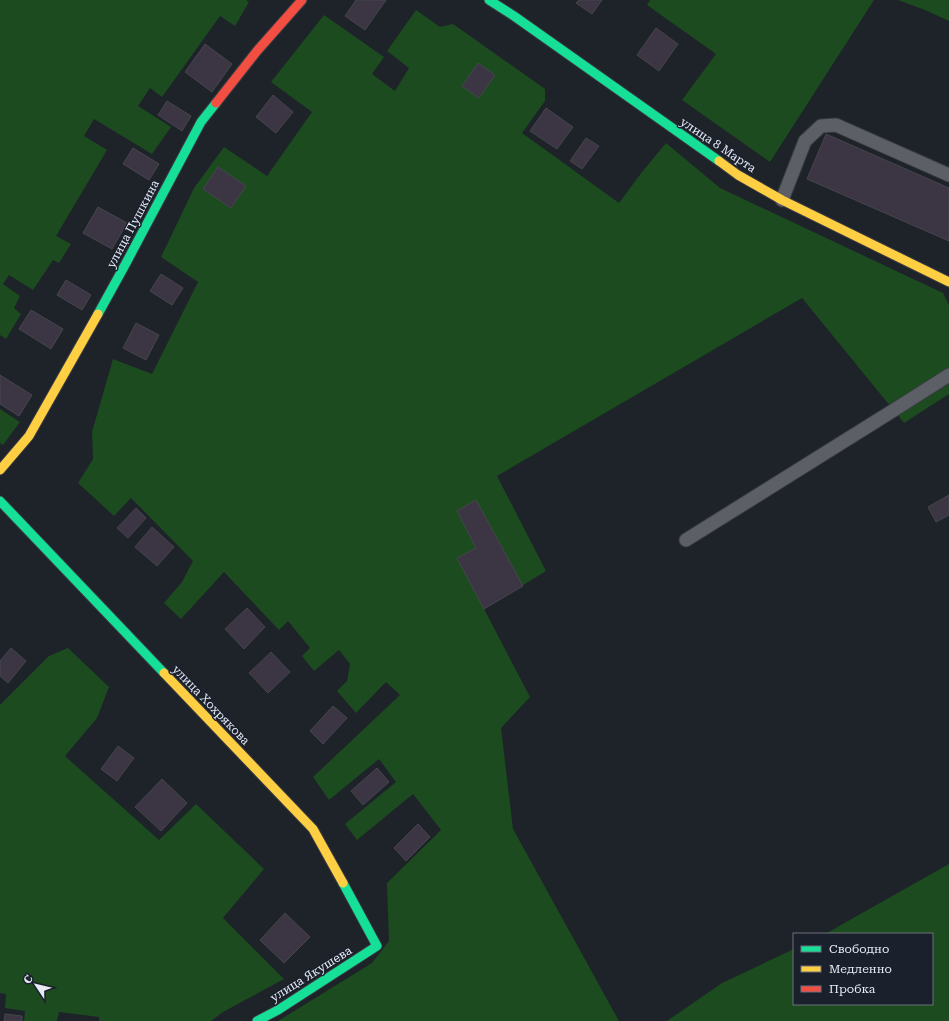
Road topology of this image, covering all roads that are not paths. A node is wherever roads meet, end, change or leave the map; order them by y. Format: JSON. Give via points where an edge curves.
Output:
{"nodes":[{"id":1,"x":302,"y":0,"type":"edge"},
{"id":2,"x":490,"y":0,"type":"edge"},
{"id":3,"x":949,"y":175,"type":"edge"},
{"id":4,"x":782,"y":200,"type":"junction"},
{"id":5,"x":949,"y":282,"type":"edge"},
{"id":6,"x":949,"y":374,"type":"edge"},
{"id":7,"x":0,"y":470,"type":"edge"},
{"id":8,"x":0,"y":501,"type":"edge"},
{"id":9,"x":686,"y":540,"type":"dead end"},
{"id":10,"x":377,"y":946,"type":"joint"},
{"id":11,"x":257,"y":1021,"type":"edge"}],
"edges":[{"from":1,"to":7,"type":"street","name":"улица Пушкина","via":[[257,51],[201,122],[125,265],[29,436]]},
{"from":2,"to":4,"type":"street","name":"улица 8 Марта","via":[[738,175]]},
{"from":3,"to":4,"type":"lane","via":[[836,125],[820,126],[805,141]]},
{"from":4,"to":5,"type":"street","name":"улица 8 Марта"},
{"from":6,"to":9,"type":"lane"},
{"from":8,"to":10,"type":"street","name":"улица Хохрякова","via":[[313,829]]},
{"from":10,"to":11,"type":"street","name":"улица Якушева"}]}
